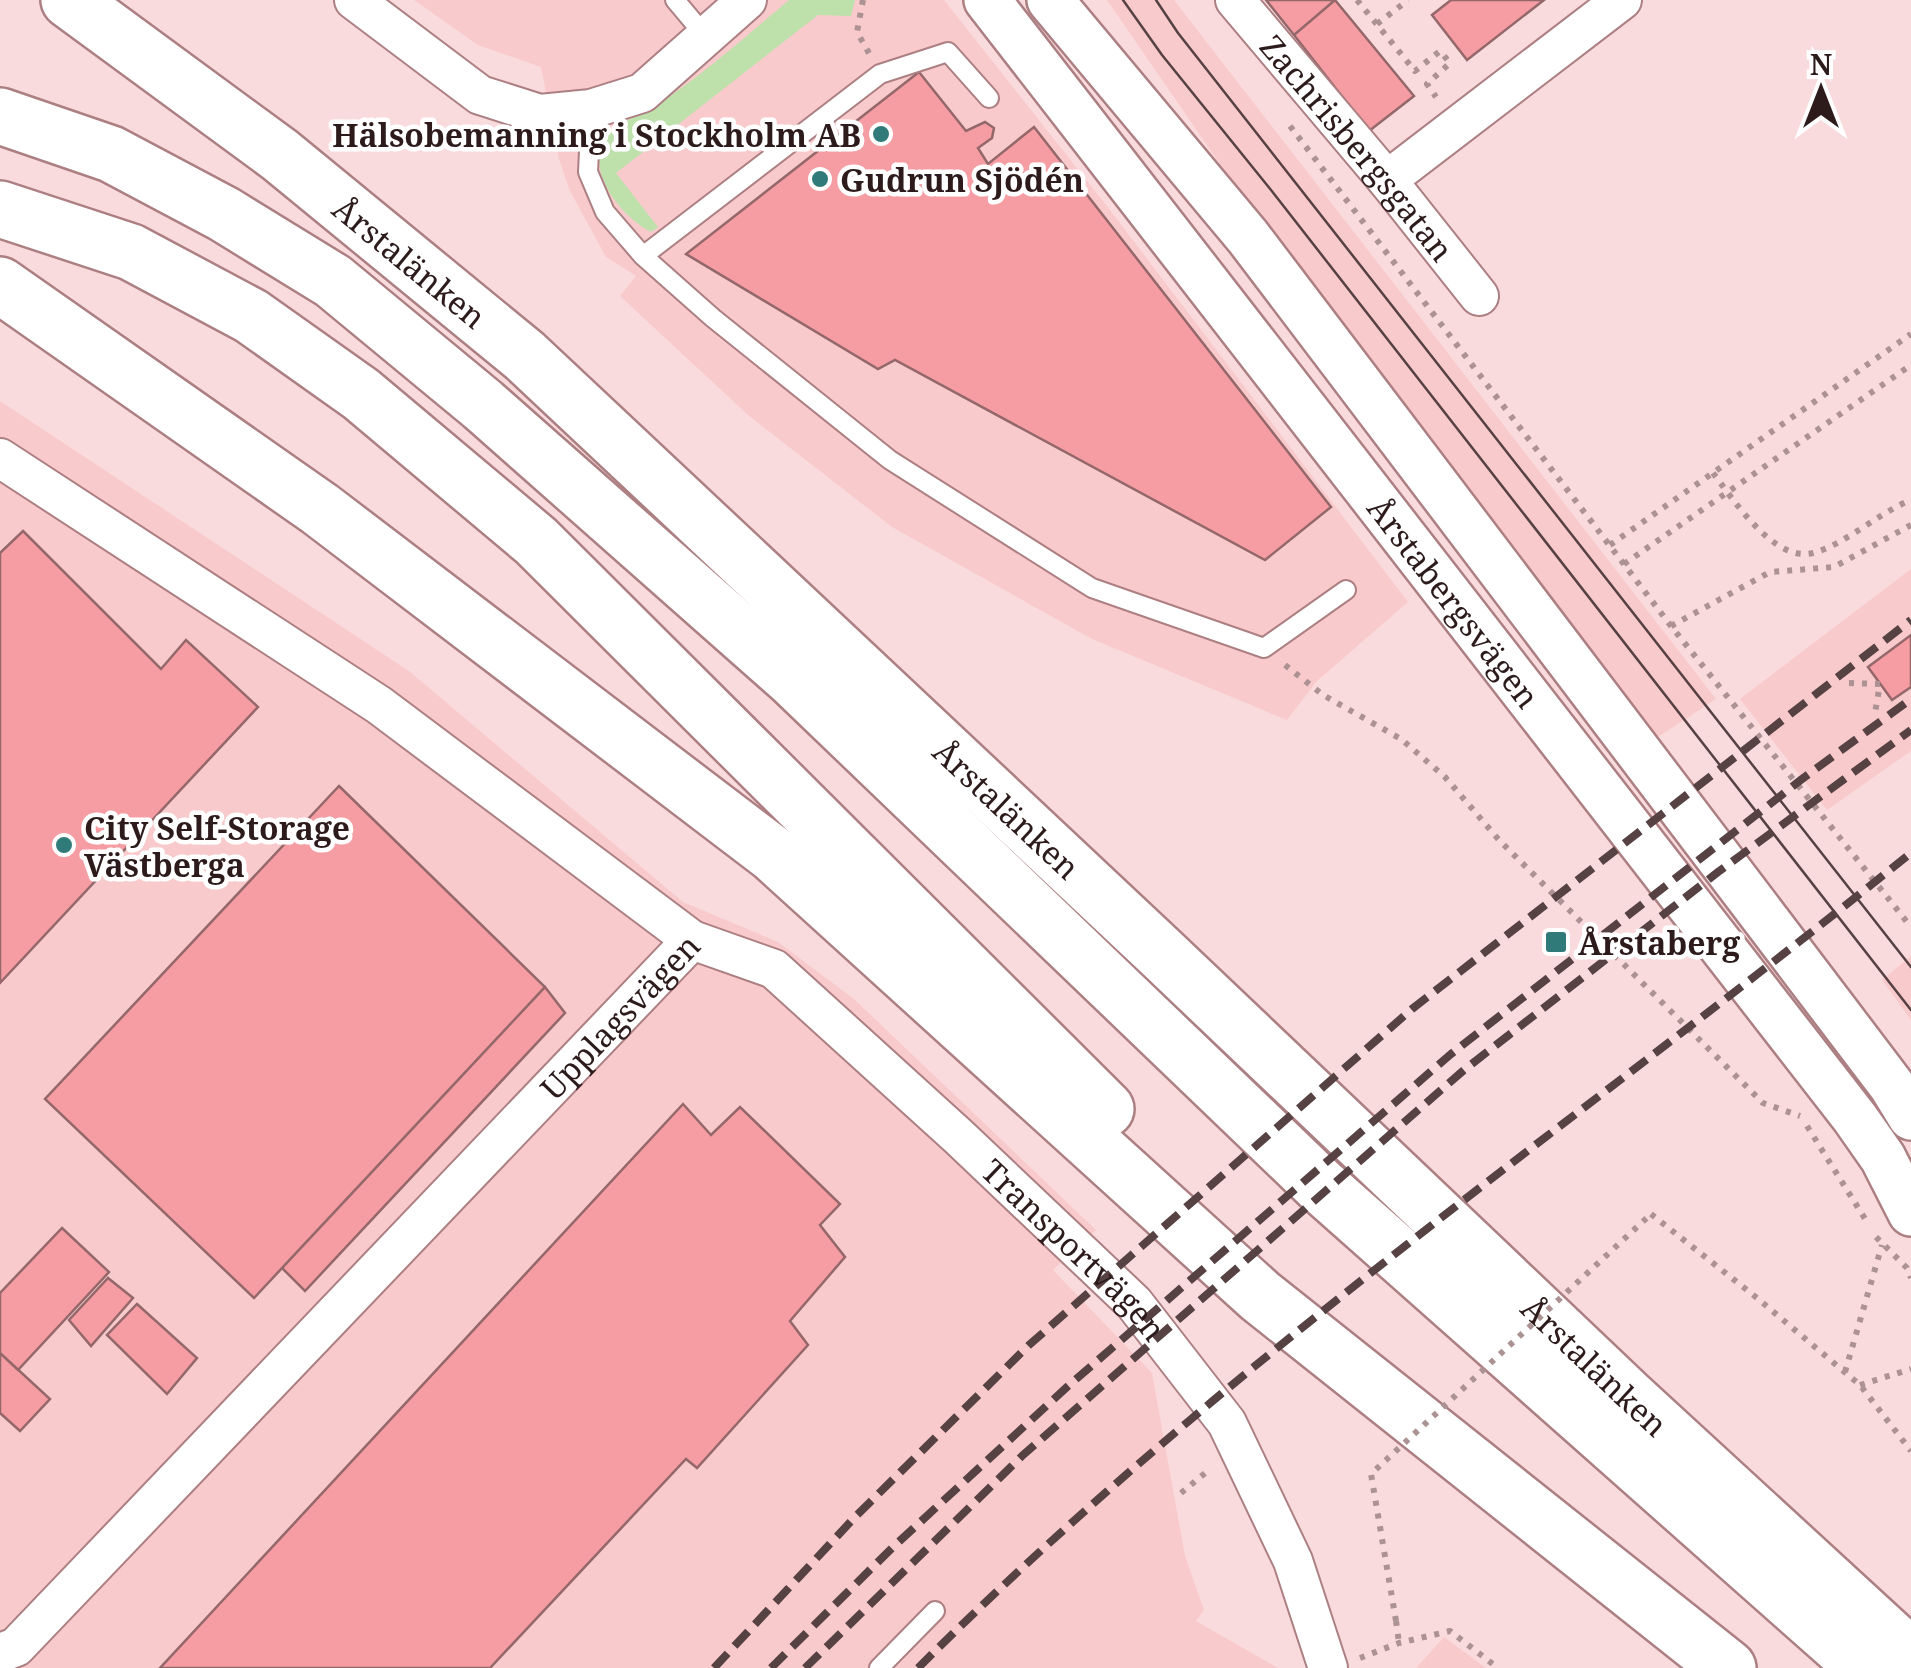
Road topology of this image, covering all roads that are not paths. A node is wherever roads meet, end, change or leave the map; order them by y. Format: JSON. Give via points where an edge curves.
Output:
{"nodes":[{"id":1,"x":69,"y":0,"type":"edge"},
{"id":2,"x":354,"y":0,"type":"edge"},
{"id":3,"x":675,"y":0,"type":"edge"},
{"id":4,"x":747,"y":0,"type":"edge"},
{"id":5,"x":987,"y":0,"type":"edge"},
{"id":6,"x":1050,"y":0,"type":"edge"},
{"id":7,"x":1235,"y":0,"type":"edge"},
{"id":8,"x":1622,"y":0,"type":"edge"},
{"id":9,"x":707,"y":39,"type":"junction"},
{"id":10,"x":989,"y":98,"type":"dead end"},
{"id":11,"x":591,"y":110,"type":"junction"},
{"id":12,"x":0,"y":116,"type":"edge"},
{"id":13,"x":1374,"y":191,"type":"junction"},
{"id":14,"x":0,"y":209,"type":"edge"},
{"id":15,"x":643,"y":256,"type":"junction"},
{"id":16,"x":0,"y":285,"type":"edge"},
{"id":17,"x":1479,"y":296,"type":"dead end"},
{"id":18,"x":0,"y":458,"type":"edge"},
{"id":19,"x":1346,"y":590,"type":"dead end"},
{"id":20,"x":692,"y":940,"type":"junction"},
{"id":21,"x":1911,"y":1116,"type":"edge"},
{"id":22,"x":1896,"y":1229,"type":"edge"},
{"id":23,"x":1260,"y":1296,"type":"junction"},
{"id":24,"x":935,"y":1611,"type":"dead end"},
{"id":25,"x":0,"y":1653,"type":"edge"},
{"id":26,"x":1894,"y":1653,"type":"edge"},
{"id":27,"x":1340,"y":1665,"type":"edge"},
{"id":28,"x":879,"y":1668,"type":"edge"},
{"id":29,"x":1728,"y":1668,"type":"edge"}],
"edges":[{"from":1,"to":26,"type":"highway","name":"Årstalänken","via":[[280,155],[525,356]]},
{"from":2,"to":11,"type":"street","via":[[480,94],[540,114]]},
{"from":3,"to":9,"type":"lane"},
{"from":4,"to":9,"type":"street"},
{"from":5,"to":22,"type":"street","name":"Årstabergsvägen","via":[[1833,1090],[1883,1158]]},
{"from":6,"to":21,"type":"street","name":"Årstabergsvägen","via":[[1248,238]]},
{"from":7,"to":13,"type":"street","name":"Zachrisbergsgatan","via":[[1274,29]]},
{"from":8,"to":13,"type":"street"},
{"from":9,"to":11,"type":"street","via":[[642,94]]},
{"from":10,"to":15,"type":"lane","via":[[948,52],[880,74]]},
{"from":11,"to":15,"type":"lane","via":[[588,172],[605,212]]},
{"from":12,"to":26,"type":"highway","via":[[111,154],[333,281],[483,404],[793,679],[1320,1185]]},
{"from":13,"to":17,"type":"street","name":"Zachrisbergsgatan"},
{"from":14,"to":23,"type":"highway","via":[[131,252],[251,316],[361,394],[536,542],[1105,1108]]},
{"from":15,"to":19,"type":"lane","via":[[890,460],[1092,588],[1264,648]]},
{"from":16,"to":23,"type":"highway","via":[[320,510],[773,854]]},
{"from":18,"to":20,"type":"street","name":"Upplagsvägen","via":[[379,705]]},
{"from":20,"to":25,"type":"street","name":"Upplagsvägen","via":[[16,1648]]},
{"from":20,"to":27,"type":"street","name":"Transportvägen","via":[[774,970],[1134,1303],[1227,1423]]},
{"from":23,"to":29,"type":"highway"},
{"from":24,"to":28,"type":"lane"}]}
